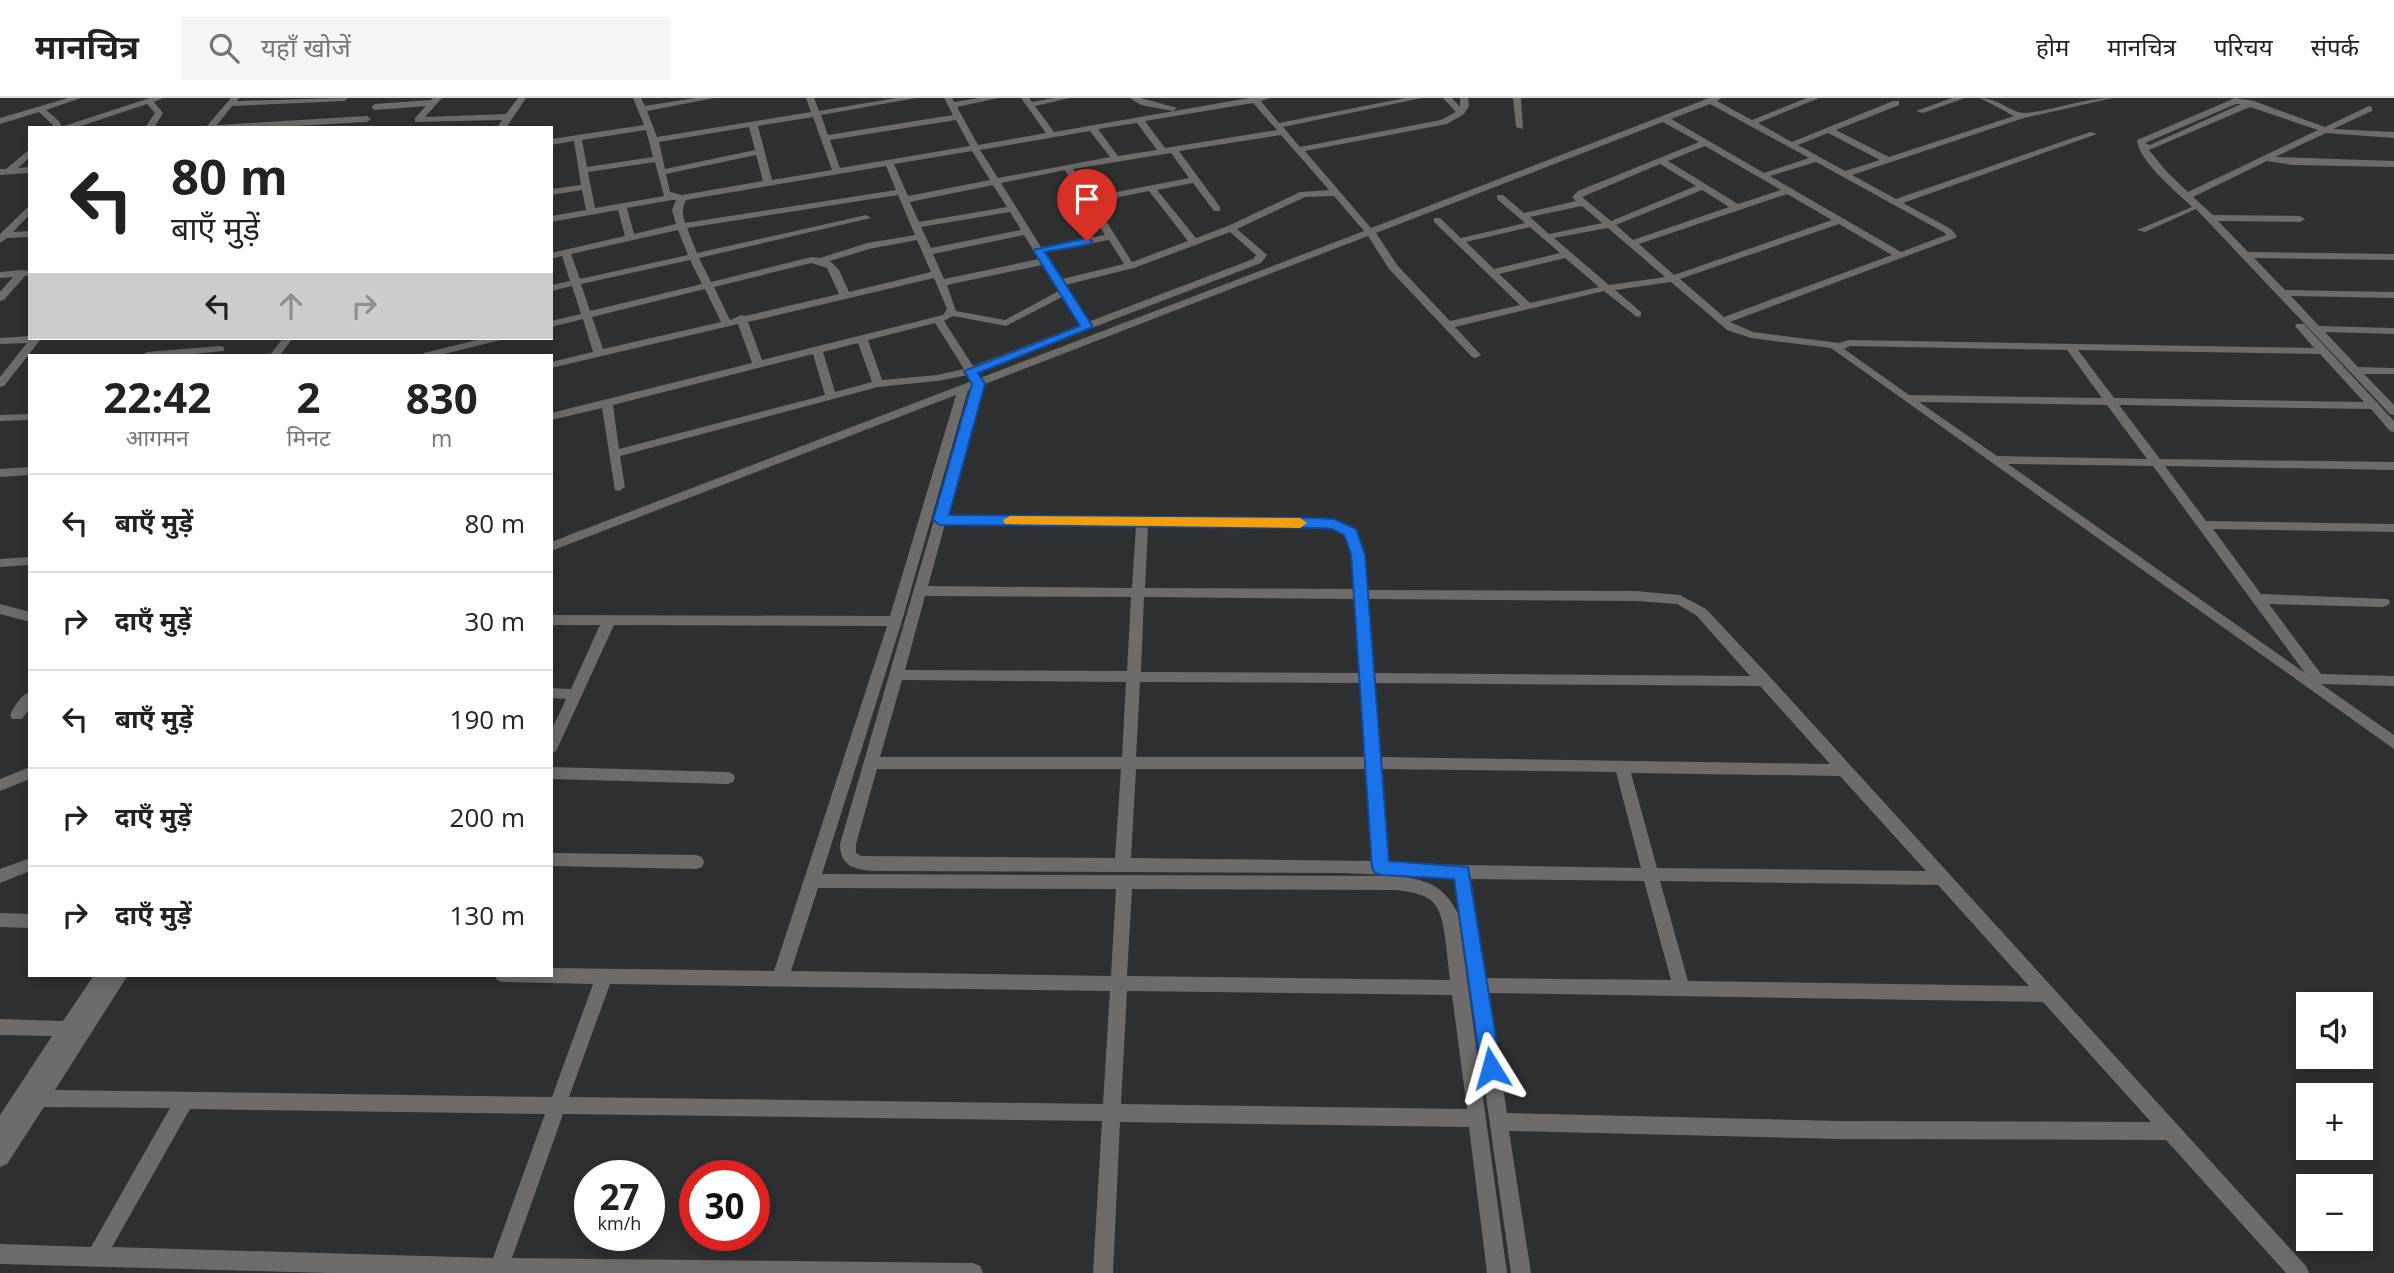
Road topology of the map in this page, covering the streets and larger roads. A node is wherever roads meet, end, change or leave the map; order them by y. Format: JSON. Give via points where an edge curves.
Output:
{"nodes":[{"id":1,"x":77,"y":98,"type":"edge"},
{"id":2,"x":159,"y":98,"type":"edge"},
{"id":3,"x":344,"y":98,"type":"edge"},
{"id":4,"x":382,"y":98,"type":"edge"},
{"id":5,"x":522,"y":98,"type":"edge"},
{"id":6,"x":637,"y":98,"type":"edge"},
{"id":7,"x":710,"y":98,"type":"edge"},
{"id":8,"x":810,"y":98,"type":"edge"},
{"id":9,"x":912,"y":98,"type":"edge"},
{"id":10,"x":995,"y":98,"type":"edge"},
{"id":11,"x":1066,"y":98,"type":"edge"},
{"id":12,"x":1134,"y":98,"type":"edge"},
{"id":13,"x":1266,"y":98,"type":"edge"},
{"id":14,"x":1418,"y":98,"type":"edge"},
{"id":15,"x":1447,"y":98,"type":"edge"},
{"id":16,"x":1464,"y":98,"type":"edge"},
{"id":17,"x":1517,"y":98,"type":"edge"},
{"id":18,"x":1815,"y":98,"type":"edge"},
{"id":19,"x":1961,"y":98,"type":"edge"},
{"id":20,"x":1984,"y":98,"type":"edge"},
{"id":21,"x":2109,"y":98,"type":"edge"},
{"id":22,"x":1254,"y":99,"type":"edge"},
{"id":23,"x":1714,"y":99,"type":"edge"},
{"id":24,"x":149,"y":101,"type":"junction"},
{"id":25,"x":233,"y":101,"type":"edge"},
{"id":26,"x":434,"y":101,"type":"edge"},
{"id":27,"x":1028,"y":101,"type":"edge"},
{"id":28,"x":2246,"y":101,"type":"edge"},
{"id":29,"x":950,"y":102,"type":"edge"},
{"id":30,"x":1896,"y":103,"type":"dead end"},
{"id":31,"x":376,"y":107,"type":"junction"},
{"id":32,"x":40,"y":109,"type":"junction"},
{"id":33,"x":643,"y":109,"type":"junction"},
{"id":34,"x":2369,"y":109,"type":"dead end"},
{"id":35,"x":1182,"y":111,"type":"junction"},
{"id":36,"x":1920,"y":111,"type":"dead end"},
{"id":37,"x":1461,"y":112,"type":"junction"},
{"id":38,"x":816,"y":114,"type":"junction"},
{"id":39,"x":2022,"y":116,"type":"junction"},
{"id":40,"x":507,"y":117,"type":"junction"},
{"id":41,"x":958,"y":117,"type":"junction"},
{"id":42,"x":1138,"y":118,"type":"junction"},
{"id":43,"x":1663,"y":118,"type":"junction"},
{"id":44,"x":0,"y":121,"type":"edge"},
{"id":45,"x":1751,"y":123,"type":"junction"},
{"id":46,"x":364,"y":124,"type":"edge"},
{"id":47,"x":753,"y":124,"type":"junction"},
{"id":48,"x":57,"y":126,"type":"edge"},
{"id":49,"x":71,"y":126,"type":"edge"},
{"id":50,"x":150,"y":126,"type":"edge"},
{"id":51,"x":212,"y":126,"type":"edge"},
{"id":52,"x":287,"y":126,"type":"edge"},
{"id":53,"x":502,"y":126,"type":"edge"},
{"id":54,"x":648,"y":127,"type":"junction"},
{"id":55,"x":1092,"y":127,"type":"junction"},
{"id":56,"x":1520,"y":127,"type":"dead end"},
{"id":57,"x":1280,"y":129,"type":"junction"},
{"id":58,"x":1829,"y":130,"type":"junction"},
{"id":59,"x":2324,"y":130,"type":"junction"},
{"id":60,"x":1051,"y":134,"type":"junction"},
{"id":61,"x":2093,"y":134,"type":"dead end"},
{"id":62,"x":2394,"y":135,"type":"edge"},
{"id":63,"x":825,"y":138,"type":"junction"},
{"id":64,"x":578,"y":140,"type":"junction"},
{"id":65,"x":654,"y":140,"type":"junction"},
{"id":66,"x":553,"y":142,"type":"edge"},
{"id":67,"x":1705,"y":143,"type":"junction"},
{"id":68,"x":1791,"y":145,"type":"junction"},
{"id":69,"x":975,"y":148,"type":"junction"},
{"id":70,"x":1168,"y":150,"type":"junction"},
{"id":71,"x":1298,"y":150,"type":"junction"},
{"id":72,"x":760,"y":152,"type":"junction"},
{"id":73,"x":28,"y":154,"type":"edge"},
{"id":74,"x":659,"y":159,"type":"junction"},
{"id":75,"x":1116,"y":159,"type":"junction"},
{"id":76,"x":1816,"y":159,"type":"junction"},
{"id":77,"x":2269,"y":159,"type":"junction"},
{"id":78,"x":1888,"y":160,"type":"junction"},
{"id":79,"x":1661,"y":161,"type":"junction"},
{"id":80,"x":889,"y":163,"type":"junction"},
{"id":81,"x":2394,"y":164,"type":"edge"},
{"id":82,"x":1066,"y":167,"type":"junction"},
{"id":83,"x":28,"y":170,"type":"edge"},
{"id":84,"x":583,"y":170,"type":"junction"},
{"id":85,"x":4,"y":172,"type":"edge"},
{"id":86,"x":662,"y":172,"type":"junction"},
{"id":87,"x":837,"y":172,"type":"junction"},
{"id":88,"x":1845,"y":174,"type":"junction"},
{"id":89,"x":2165,"y":175,"type":"junction"},
{"id":90,"x":1762,"y":176,"type":"junction"},
{"id":91,"x":995,"y":180,"type":"junction"},
{"id":92,"x":1193,"y":180,"type":"junction"},
{"id":93,"x":768,"y":184,"type":"junction"},
{"id":94,"x":586,"y":187,"type":"junction"},
{"id":95,"x":1702,"y":187,"type":"junction"},
{"id":96,"x":1152,"y":188,"type":"junction"},
{"id":97,"x":1787,"y":191,"type":"junction"},
{"id":98,"x":553,"y":192,"type":"edge"},
{"id":99,"x":1336,"y":193,"type":"junction"},
{"id":100,"x":2187,"y":195,"type":"junction"},
{"id":101,"x":903,"y":196,"type":"junction"},
{"id":102,"x":677,"y":197,"type":"junction"},
{"id":103,"x":1500,"y":197,"type":"dead end"},
{"id":104,"x":1088,"y":200,"type":"junction"},
{"id":105,"x":1896,"y":202,"type":"junction"},
{"id":106,"x":1581,"y":203,"type":"junction"},
{"id":107,"x":622,"y":206,"type":"junction"},
{"id":108,"x":1737,"y":208,"type":"junction"},
{"id":109,"x":1013,"y":209,"type":"junction"},
{"id":110,"x":1217,"y":209,"type":"dead end"},
{"id":111,"x":2192,"y":209,"type":"junction"},
{"id":112,"x":28,"y":210,"type":"edge"},
{"id":113,"x":591,"y":212,"type":"junction"},
{"id":114,"x":1523,"y":216,"type":"junction"},
{"id":115,"x":866,"y":218,"type":"dead end"},
{"id":116,"x":2210,"y":218,"type":"junction"},
{"id":117,"x":553,"y":219,"type":"edge"},
{"id":118,"x":2300,"y":219,"type":"dead end"},
{"id":119,"x":1437,"y":220,"type":"dead end"},
{"id":120,"x":1839,"y":221,"type":"junction"},
{"id":121,"x":1532,"y":224,"type":"junction"},
{"id":122,"x":916,"y":225,"type":"junction"},
{"id":123,"x":1608,"y":225,"type":"junction"},
{"id":124,"x":682,"y":226,"type":"junction"},
{"id":125,"x":1231,"y":229,"type":"junction"},
{"id":126,"x":2143,"y":230,"type":"dead end"},
{"id":127,"x":1027,"y":232,"type":"junction"},
{"id":128,"x":1371,"y":233,"type":"junction"},
{"id":129,"x":28,"y":234,"type":"edge"},
{"id":130,"x":2,"y":237,"type":"edge"},
{"id":131,"x":920,"y":237,"type":"junction"},
{"id":132,"x":1111,"y":237,"type":"junction"},
{"id":133,"x":1548,"y":237,"type":"junction"},
{"id":134,"x":630,"y":238,"type":"junction"},
{"id":135,"x":1459,"y":241,"type":"junction"},
{"id":136,"x":1194,"y":243,"type":"junction"},
{"id":137,"x":1630,"y":244,"type":"junction"},
{"id":138,"x":1038,"y":250,"type":"junction"},
{"id":139,"x":928,"y":252,"type":"junction"},
{"id":140,"x":566,"y":253,"type":"junction"},
{"id":141,"x":1568,"y":254,"type":"junction"},
{"id":142,"x":2246,"y":255,"type":"junction"},
{"id":143,"x":553,"y":256,"type":"edge"},
{"id":144,"x":694,"y":256,"type":"junction"},
{"id":145,"x":1901,"y":256,"type":"junction"},
{"id":146,"x":2394,"y":257,"type":"edge"},
{"id":147,"x":823,"y":260,"type":"junction"},
{"id":148,"x":1045,"y":261,"type":"junction"},
{"id":149,"x":1130,"y":266,"type":"junction"},
{"id":150,"x":26,"y":273,"type":"edge"},
{"id":151,"x":1492,"y":273,"type":"junction"},
{"id":152,"x":0,"y":275,"type":"edge"},
{"id":153,"x":939,"y":278,"type":"junction"},
{"id":154,"x":1671,"y":279,"type":"junction"},
{"id":155,"x":575,"y":281,"type":"junction"},
{"id":156,"x":709,"y":286,"type":"junction"},
{"id":157,"x":553,"y":287,"type":"edge"},
{"id":158,"x":1062,"y":288,"type":"junction"},
{"id":159,"x":1606,"y":288,"type":"junction"},
{"id":160,"x":2281,"y":293,"type":"junction"},
{"id":161,"x":845,"y":295,"type":"junction"},
{"id":162,"x":2394,"y":295,"type":"edge"},
{"id":163,"x":0,"y":298,"type":"edge"},
{"id":164,"x":1527,"y":306,"type":"junction"},
{"id":165,"x":951,"y":313,"type":"junction"},
{"id":166,"x":1637,"y":314,"type":"dead end"},
{"id":167,"x":586,"y":315,"type":"junction"},
{"id":168,"x":741,"y":318,"type":"junction"},
{"id":169,"x":938,"y":320,"type":"junction"},
{"id":170,"x":1722,"y":321,"type":"junction"},
{"id":171,"x":726,"y":322,"type":"junction"},
{"id":172,"x":553,"y":323,"type":"edge"},
{"id":173,"x":1448,"y":325,"type":"junction"},
{"id":174,"x":1087,"y":327,"type":"junction"},
{"id":175,"x":2316,"y":329,"type":"junction"},
{"id":176,"x":2394,"y":331,"type":"edge"},
{"id":177,"x":28,"y":339,"type":"edge"},
{"id":178,"x":862,"y":339,"type":"junction"},
{"id":179,"x":34,"y":340,"type":"edge"},
{"id":180,"x":286,"y":340,"type":"edge"},
{"id":181,"x":489,"y":340,"type":"edge"},
{"id":182,"x":0,"y":341,"type":"edge"},
{"id":183,"x":1837,"y":346,"type":"junction"},
{"id":184,"x":2071,"y":348,"type":"junction"},
{"id":185,"x":817,"y":350,"type":"junction"},
{"id":186,"x":2323,"y":351,"type":"junction"},
{"id":187,"x":219,"y":352,"type":"edge"},
{"id":188,"x":599,"y":353,"type":"junction"},
{"id":189,"x":171,"y":354,"type":"edge"},
{"id":190,"x":276,"y":354,"type":"edge"},
{"id":191,"x":432,"y":354,"type":"edge"},
{"id":192,"x":1476,"y":355,"type":"dead end"},
{"id":193,"x":553,"y":364,"type":"edge"},
{"id":194,"x":758,"y":364,"type":"junction"},
{"id":195,"x":28,"y":365,"type":"edge"},
{"id":196,"x":15,"y":366,"type":"junction"},
{"id":197,"x":2354,"y":370,"type":"junction"},
{"id":198,"x":2394,"y":371,"type":"edge"},
{"id":199,"x":971,"y":381,"type":"junction"},
{"id":200,"x":0,"y":384,"type":"edge"},
{"id":201,"x":878,"y":384,"type":"junction"},
{"id":202,"x":831,"y":396,"type":"junction"},
{"id":203,"x":1906,"y":398,"type":"junction"},
{"id":204,"x":2111,"y":402,"type":"junction"},
{"id":205,"x":607,"y":403,"type":"junction"},
{"id":206,"x":2373,"y":406,"type":"junction"},
{"id":207,"x":2394,"y":412,"type":"edge"},
{"id":208,"x":28,"y":416,"type":"edge"},
{"id":209,"x":553,"y":416,"type":"edge"},
{"id":210,"x":0,"y":418,"type":"edge"},
{"id":211,"x":2394,"y":428,"type":"edge"},
{"id":212,"x":614,"y":454,"type":"junction"},
{"id":213,"x":1995,"y":460,"type":"junction"},
{"id":214,"x":2157,"y":463,"type":"junction"},
{"id":215,"x":2394,"y":466,"type":"edge"},
{"id":216,"x":28,"y":471,"type":"edge"},
{"id":217,"x":0,"y":473,"type":"edge"},
{"id":218,"x":619,"y":488,"type":"dead end"},
{"id":219,"x":940,"y":520,"type":"junction"},
{"id":220,"x":1142,"y":521,"type":"junction"},
{"id":221,"x":2203,"y":525,"type":"junction"},
{"id":222,"x":2394,"y":528,"type":"edge"},
{"id":223,"x":553,"y":546,"type":"edge"},
{"id":224,"x":28,"y":561,"type":"edge"},
{"id":225,"x":0,"y":562,"type":"edge"},
{"id":226,"x":921,"y":591,"type":"junction"},
{"id":227,"x":1138,"y":592,"type":"junction"},
{"id":228,"x":1361,"y":594,"type":"junction"},
{"id":229,"x":2258,"y":599,"type":"junction"},
{"id":230,"x":2383,"y":602,"type":"dead end"},
{"id":231,"x":0,"y":609,"type":"edge"},
{"id":232,"x":28,"y":616,"type":"edge"},
{"id":233,"x":553,"y":620,"type":"edge"},
{"id":234,"x":609,"y":621,"type":"junction"},
{"id":235,"x":895,"y":621,"type":"junction"},
{"id":236,"x":898,"y":674,"type":"junction"},
{"id":237,"x":1134,"y":675,"type":"junction"},
{"id":238,"x":1369,"y":676,"type":"junction"},
{"id":239,"x":2311,"y":679,"type":"junction"},
{"id":240,"x":1765,"y":681,"type":"junction"},
{"id":241,"x":2394,"y":681,"type":"edge"},
{"id":242,"x":553,"y":693,"type":"edge"},
{"id":243,"x":576,"y":694,"type":"junction"},
{"id":244,"x":28,"y":700,"type":"edge"},
{"id":245,"x":17,"y":715,"type":"dead end"},
{"id":246,"x":553,"y":743,"type":"edge"},
{"id":247,"x":2394,"y":743,"type":"edge"},
{"id":248,"x":1129,"y":762,"type":"junction"},
{"id":249,"x":872,"y":763,"type":"junction"},
{"id":250,"x":1374,"y":763,"type":"junction"},
{"id":251,"x":1622,"y":768,"type":"junction"},
{"id":252,"x":1845,"y":770,"type":"junction"},
{"id":253,"x":553,"y":773,"type":"edge"},
{"id":254,"x":28,"y":774,"type":"edge"},
{"id":255,"x":728,"y":778,"type":"dead end"},
{"id":256,"x":0,"y":785,"type":"edge"},
{"id":257,"x":553,"y":859,"type":"edge"},
{"id":258,"x":696,"y":862,"type":"dead end"},
{"id":259,"x":28,"y":865,"type":"edge"},
{"id":260,"x":1381,"y":868,"type":"junction"},
{"id":261,"x":1462,"y":872,"type":"junction"},
{"id":262,"x":1124,"y":873,"type":"junction"},
{"id":263,"x":1651,"y":874,"type":"junction"},
{"id":264,"x":0,"y":876,"type":"edge"},
{"id":265,"x":1940,"y":878,"type":"junction"},
{"id":266,"x":812,"y":881,"type":"junction"},
{"id":267,"x":0,"y":920,"type":"edge"},
{"id":268,"x":28,"y":921,"type":"edge"},
{"id":269,"x":553,"y":975,"type":"edge"},
{"id":270,"x":604,"y":976,"type":"junction"},
{"id":271,"x":102,"y":977,"type":"edge"},
{"id":272,"x":120,"y":977,"type":"edge"},
{"id":273,"x":780,"y":978,"type":"junction"},
{"id":274,"x":1118,"y":984,"type":"junction"},
{"id":275,"x":1480,"y":985,"type":"junction"},
{"id":276,"x":1681,"y":987,"type":"junction"},
{"id":277,"x":1458,"y":988,"type":"junction"},
{"id":278,"x":2044,"y":994,"type":"junction"},
{"id":279,"x":0,"y":1027,"type":"edge"},
{"id":280,"x":67,"y":1029,"type":"junction"},
{"id":281,"x":39,"y":1098,"type":"junction"},
{"id":282,"x":185,"y":1100,"type":"junction"},
{"id":283,"x":557,"y":1107,"type":"junction"},
{"id":284,"x":1111,"y":1114,"type":"junction"},
{"id":285,"x":1476,"y":1118,"type":"junction"},
{"id":286,"x":1499,"y":1122,"type":"junction"},
{"id":287,"x":2171,"y":1131,"type":"junction"},
{"id":288,"x":0,"y":1132,"type":"edge"},
{"id":289,"x":0,"y":1158,"type":"edge"},
{"id":290,"x":0,"y":1254,"type":"edge"},
{"id":291,"x":97,"y":1256,"type":"junction"},
{"id":292,"x":498,"y":1270,"type":"edge"},
{"id":293,"x":973,"y":1273,"type":"edge"},
{"id":294,"x":1103,"y":1273,"type":"edge"},
{"id":295,"x":1497,"y":1273,"type":"edge"},
{"id":296,"x":1521,"y":1273,"type":"edge"},
{"id":297,"x":2299,"y":1273,"type":"edge"}],
"edges":[{"from":1,"to":32,"type":"street"},
{"from":2,"to":24,"type":"street"},
{"from":3,"to":25,"type":"street"},
{"from":4,"to":31,"type":"street"},
{"from":5,"to":40,"type":"street"},
{"from":6,"to":33,"type":"street"},
{"from":7,"to":33,"type":"street"},
{"from":8,"to":38,"type":"street"},
{"from":9,"to":38,"type":"street"},
{"from":10,"to":29,"type":"street"},
{"from":11,"to":27,"type":"street"},
{"from":12,"to":35,"type":"street"},
{"from":13,"to":22,"type":"street"},
{"from":14,"to":57,"type":"street"},
{"from":15,"to":37,"type":"street"},
{"from":16,"to":37,"type":"street"},
{"from":17,"to":56,"type":"street"},
{"from":18,"to":45,"type":"street"},
{"from":19,"to":36,"type":"street"},
{"from":20,"to":39,"type":"street"},
{"from":21,"to":39,"type":"street"},
{"from":22,"to":35,"type":"street"},
{"from":22,"to":57,"type":"street"},
{"from":23,"to":43,"type":"street"},
{"from":23,"to":45,"type":"street"},
{"from":24,"to":49,"type":"street"},
{"from":24,"to":50,"type":"street","via":[[159,113]]},
{"from":25,"to":51,"type":"street"},
{"from":26,"to":31,"type":"street"},
{"from":26,"to":40,"type":"street","via":[[418,120]]},
{"from":27,"to":60,"type":"street"},
{"from":28,"to":59,"type":"street"},
{"from":28,"to":89,"type":"street","via":[[2143,148]]},
{"from":29,"to":41,"type":"street"},
{"from":30,"to":58,"type":"street"},
{"from":31,"to":46,"type":"street"},
{"from":32,"to":44,"type":"street"},
{"from":32,"to":48,"type":"street"},
{"from":33,"to":54,"type":"street"},
{"from":34,"to":59,"type":"street"},
{"from":35,"to":42,"type":"street"},
{"from":37,"to":71,"type":"street","via":[[1444,122]]},
{"from":38,"to":47,"type":"street"},
{"from":38,"to":63,"type":"street"},
{"from":39,"to":78,"type":"street"},
{"from":40,"to":53,"type":"street"},
{"from":41,"to":63,"type":"street"},
{"from":41,"to":69,"type":"street"},
{"from":42,"to":55,"type":"street"},
{"from":42,"to":70,"type":"street"},
{"from":43,"to":67,"type":"street"},
{"from":43,"to":128,"type":"street"},
{"from":45,"to":68,"type":"street"},
{"from":46,"to":52,"type":"street"},
{"from":47,"to":65,"type":"street"},
{"from":47,"to":72,"type":"street"},
{"from":54,"to":64,"type":"street"},
{"from":54,"to":65,"type":"street"},
{"from":55,"to":60,"type":"street"},
{"from":55,"to":75,"type":"street"},
{"from":57,"to":70,"type":"street"},
{"from":57,"to":71,"type":"street"},
{"from":58,"to":68,"type":"street"},
{"from":58,"to":78,"type":"street"},
{"from":59,"to":62,"type":"street"},
{"from":59,"to":77,"type":"street"},
{"from":60,"to":69,"type":"street"},
{"from":61,"to":105,"type":"street"},
{"from":63,"to":87,"type":"street"},
{"from":64,"to":66,"type":"street"},
{"from":64,"to":84,"type":"street"},
{"from":65,"to":74,"type":"street"},
{"from":67,"to":79,"type":"street"},
{"from":67,"to":90,"type":"street"},
{"from":68,"to":76,"type":"street"},
{"from":69,"to":80,"type":"street"},
{"from":69,"to":91,"type":"street"},
{"from":70,"to":75,"type":"street"},
{"from":70,"to":92,"type":"street"},
{"from":71,"to":99,"type":"street"},
{"from":72,"to":86,"type":"street"},
{"from":72,"to":93,"type":"street"},
{"from":73,"to":85,"type":"street"},
{"from":74,"to":84,"type":"street"},
{"from":74,"to":86,"type":"street"},
{"from":75,"to":82,"type":"street"},
{"from":76,"to":88,"type":"street"},
{"from":76,"to":90,"type":"street"},
{"from":77,"to":81,"type":"street"},
{"from":77,"to":100,"type":"street"},
{"from":78,"to":88,"type":"street"},
{"from":79,"to":95,"type":"street"},
{"from":79,"to":106,"type":"street","via":[[1580,193]]},
{"from":80,"to":87,"type":"street"},
{"from":80,"to":101,"type":"street"},
{"from":82,"to":91,"type":"street"},
{"from":82,"to":104,"type":"street"},
{"from":83,"to":85,"type":"street"},
{"from":84,"to":94,"type":"street"},
{"from":86,"to":102,"type":"street","via":[[666,193]]},
{"from":87,"to":93,"type":"street"},
{"from":88,"to":105,"type":"street"},
{"from":89,"to":100,"type":"street"},
{"from":89,"to":111,"type":"street"},
{"from":90,"to":97,"type":"street"},
{"from":91,"to":101,"type":"street"},
{"from":91,"to":109,"type":"street"},
{"from":92,"to":96,"type":"street"},
{"from":92,"to":110,"type":"street"},
{"from":93,"to":102,"type":"street"},
{"from":94,"to":98,"type":"street"},
{"from":94,"to":113,"type":"street"},
{"from":95,"to":108,"type":"street"},
{"from":95,"to":123,"type":"street"},
{"from":96,"to":104,"type":"street"},
{"from":96,"to":136,"type":"street"},
{"from":97,"to":108,"type":"street"},
{"from":97,"to":120,"type":"street"},
{"from":99,"to":125,"type":"street","via":[[1303,194]]},
{"from":99,"to":128,"type":"street"},
{"from":100,"to":116,"type":"street"},
{"from":101,"to":122,"type":"street"},
{"from":101,"to":124,"type":"street"},
{"from":102,"to":107,"type":"street"},
{"from":102,"to":124,"type":"street"},
{"from":103,"to":114,"type":"street"},
{"from":104,"to":132,"type":"street"},
{"from":105,"to":145,"type":"street","via":[[1952,236]]},
{"from":106,"to":114,"type":"street"},
{"from":106,"to":123,"type":"street"},
{"from":107,"to":113,"type":"street"},
{"from":107,"to":134,"type":"street"},
{"from":108,"to":137,"type":"street"},
{"from":109,"to":122,"type":"street"},
{"from":109,"to":127,"type":"street"},
{"from":111,"to":126,"type":"street"},
{"from":111,"to":186,"type":"street"},
{"from":112,"to":130,"type":"street"},
{"from":113,"to":117,"type":"street"},
{"from":114,"to":121,"type":"street"},
{"from":115,"to":144,"type":"street"},
{"from":116,"to":118,"type":"street"},
{"from":116,"to":142,"type":"street"},
{"from":119,"to":135,"type":"street"},
{"from":120,"to":145,"type":"street"},
{"from":120,"to":154,"type":"street"},
{"from":121,"to":133,"type":"street"},
{"from":121,"to":135,"type":"street"},
{"from":122,"to":131,"type":"street"},
{"from":123,"to":133,"type":"street"},
{"from":123,"to":137,"type":"street"},
{"from":124,"to":134,"type":"street"},
{"from":124,"to":144,"type":"street"},
{"from":125,"to":136,"type":"street"},
{"from":125,"to":174,"type":"street","via":[[1258,250],[1262,255],[1257,261]]},
{"from":127,"to":138,"type":"street"},
{"from":127,"to":139,"type":"street"},
{"from":128,"to":173,"type":"street","via":[[1393,267]]},
{"from":128,"to":199,"type":"street"},
{"from":129,"to":130,"type":"street"},
{"from":131,"to":139,"type":"street"},
{"from":131,"to":147,"type":"street"},
{"from":132,"to":138,"type":"street"},
{"from":132,"to":149,"type":"street"},
{"from":133,"to":141,"type":"street"},
{"from":134,"to":140,"type":"street"},
{"from":135,"to":151,"type":"street"},
{"from":136,"to":149,"type":"street"},
{"from":137,"to":154,"type":"street"},
{"from":138,"to":148,"type":"street"},
{"from":139,"to":153,"type":"street"},
{"from":140,"to":143,"type":"street"},
{"from":140,"to":155,"type":"street"},
{"from":141,"to":151,"type":"street"},
{"from":141,"to":159,"type":"street"},
{"from":142,"to":146,"type":"street"},
{"from":142,"to":160,"type":"street"},
{"from":144,"to":155,"type":"street"},
{"from":144,"to":156,"type":"street"},
{"from":145,"to":170,"type":"street"},
{"from":147,"to":156,"type":"street"},
{"from":147,"to":161,"type":"street","via":[[831,264]]},
{"from":148,"to":153,"type":"street"},
{"from":148,"to":158,"type":"street"},
{"from":149,"to":158,"type":"street"},
{"from":150,"to":152,"type":"street"},
{"from":150,"to":163,"type":"street"},
{"from":151,"to":164,"type":"street"},
{"from":153,"to":161,"type":"street"},
{"from":153,"to":165,"type":"street"},
{"from":154,"to":159,"type":"street"},
{"from":154,"to":170,"type":"street"},
{"from":155,"to":157,"type":"street"},
{"from":155,"to":167,"type":"street"},
{"from":156,"to":167,"type":"street"},
{"from":156,"to":171,"type":"street"},
{"from":158,"to":165,"type":"street","via":[[1006,323]]},
{"from":158,"to":174,"type":"street"},
{"from":159,"to":164,"type":"street"},
{"from":159,"to":166,"type":"street"},
{"from":160,"to":162,"type":"street"},
{"from":160,"to":175,"type":"street"},
{"from":161,"to":168,"type":"street"},
{"from":164,"to":173,"type":"street"},
{"from":165,"to":169,"type":"street"},
{"from":167,"to":172,"type":"street"},
{"from":167,"to":188,"type":"street"},
{"from":168,"to":171,"type":"street"},
{"from":168,"to":194,"type":"street"},
{"from":169,"to":178,"type":"street"},
{"from":169,"to":199,"type":"street"},
{"from":170,"to":183,"type":"street","via":[[1751,335]]},
{"from":171,"to":188,"type":"street"},
{"from":173,"to":192,"type":"street"},
{"from":174,"to":199,"type":"street"},
{"from":175,"to":176,"type":"street"},
{"from":175,"to":197,"type":"street"},
{"from":177,"to":182,"type":"street"},
{"from":178,"to":185,"type":"street"},
{"from":178,"to":201,"type":"street"},
{"from":179,"to":196,"type":"street"},
{"from":180,"to":190,"type":"street"},
{"from":181,"to":191,"type":"street"},
{"from":183,"to":184,"type":"street"},
{"from":183,"to":203,"type":"street","via":[[1839,352]]},
{"from":184,"to":186,"type":"street"},
{"from":184,"to":204,"type":"street"},
{"from":185,"to":194,"type":"street"},
{"from":185,"to":202,"type":"street"},
{"from":186,"to":206,"type":"street"},
{"from":187,"to":189,"type":"street"},
{"from":188,"to":193,"type":"street"},
{"from":194,"to":205,"type":"street"},
{"from":195,"to":196,"type":"street"},
{"from":196,"to":200,"type":"street"},
{"from":197,"to":198,"type":"street"},
{"from":197,"to":207,"type":"street"},
{"from":199,"to":201,"type":"street","via":[[937,378]]},
{"from":199,"to":219,"type":"street"},
{"from":199,"to":223,"type":"street"},
{"from":199,"to":235,"type":"street"},
{"from":201,"to":202,"type":"street"},
{"from":202,"to":212,"type":"street"},
{"from":203,"to":204,"type":"street"},
{"from":203,"to":213,"type":"street"},
{"from":204,"to":206,"type":"street"},
{"from":204,"to":214,"type":"street"},
{"from":205,"to":209,"type":"street"},
{"from":205,"to":212,"type":"street"},
{"from":206,"to":211,"type":"street"},
{"from":208,"to":210,"type":"street"},
{"from":212,"to":218,"type":"street"},
{"from":213,"to":214,"type":"street"},
{"from":213,"to":239,"type":"street"},
{"from":214,"to":215,"type":"street"},
{"from":214,"to":221,"type":"street"},
{"from":216,"to":217,"type":"street"},
{"from":219,"to":220,"type":"street"},
{"from":219,"to":226,"type":"street"},
{"from":220,"to":227,"type":"street"},
{"from":220,"to":228,"type":"street","via":[[1334,524],[1355,539]]},
{"from":221,"to":222,"type":"street"},
{"from":221,"to":229,"type":"street"},
{"from":224,"to":225,"type":"street"},
{"from":226,"to":227,"type":"street"},
{"from":226,"to":236,"type":"street"},
{"from":227,"to":228,"type":"street"},
{"from":227,"to":237,"type":"street"},
{"from":228,"to":238,"type":"street"},
{"from":228,"to":240,"type":"street","via":[[1680,600],[1701,612]]},
{"from":229,"to":230,"type":"street"},
{"from":229,"to":239,"type":"street"},
{"from":231,"to":232,"type":"street"},
{"from":233,"to":234,"type":"street"},
{"from":234,"to":235,"type":"street"},
{"from":234,"to":243,"type":"street"},
{"from":235,"to":266,"type":"street"},
{"from":236,"to":237,"type":"street"},
{"from":236,"to":249,"type":"street"},
{"from":237,"to":238,"type":"street"},
{"from":237,"to":248,"type":"street"},
{"from":238,"to":240,"type":"street"},
{"from":238,"to":250,"type":"street"},
{"from":239,"to":241,"type":"street"},
{"from":239,"to":247,"type":"street"},
{"from":240,"to":252,"type":"street"},
{"from":242,"to":243,"type":"street"},
{"from":243,"to":246,"type":"street"},
{"from":244,"to":245,"type":"street"},
{"from":248,"to":249,"type":"street"},
{"from":248,"to":250,"type":"street"},
{"from":248,"to":262,"type":"street"},
{"from":249,"to":262,"type":"street","via":[[848,844],[852,861]]},
{"from":250,"to":251,"type":"street"},
{"from":250,"to":260,"type":"street"},
{"from":251,"to":252,"type":"street"},
{"from":251,"to":263,"type":"street"},
{"from":252,"to":265,"type":"street"},
{"from":253,"to":255,"type":"street"},
{"from":254,"to":256,"type":"street"},
{"from":257,"to":258,"type":"street"},
{"from":259,"to":264,"type":"street"},
{"from":260,"to":261,"type":"street"},
{"from":260,"to":262,"type":"street"},
{"from":261,"to":263,"type":"street"},
{"from":261,"to":275,"type":"street"},
{"from":262,"to":266,"type":"street"},
{"from":262,"to":274,"type":"street"},
{"from":262,"to":277,"type":"street","via":[[1418,886],[1445,901]]},
{"from":263,"to":265,"type":"street"},
{"from":263,"to":276,"type":"street"},
{"from":265,"to":278,"type":"street"},
{"from":266,"to":273,"type":"street"},
{"from":267,"to":268,"type":"street"},
{"from":269,"to":270,"type":"street"},
{"from":270,"to":273,"type":"street"},
{"from":270,"to":283,"type":"street"},
{"from":271,"to":280,"type":"street"},
{"from":272,"to":281,"type":"street"},
{"from":273,"to":274,"type":"street"},
{"from":274,"to":277,"type":"street"},
{"from":274,"to":284,"type":"street"},
{"from":275,"to":276,"type":"street"},
{"from":275,"to":286,"type":"street"},
{"from":276,"to":278,"type":"street"},
{"from":277,"to":285,"type":"street"},
{"from":278,"to":287,"type":"street"},
{"from":279,"to":280,"type":"street"},
{"from":280,"to":288,"type":"street"},
{"from":281,"to":282,"type":"street"},
{"from":281,"to":289,"type":"street"},
{"from":282,"to":283,"type":"street"},
{"from":282,"to":291,"type":"street"},
{"from":283,"to":284,"type":"street"},
{"from":283,"to":292,"type":"street"},
{"from":284,"to":285,"type":"street"},
{"from":284,"to":294,"type":"street"},
{"from":285,"to":295,"type":"street"},
{"from":286,"to":287,"type":"street"},
{"from":286,"to":296,"type":"street"},
{"from":287,"to":297,"type":"street"},
{"from":290,"to":291,"type":"street"},
{"from":291,"to":292,"type":"street"},
{"from":292,"to":293,"type":"street"}]}
